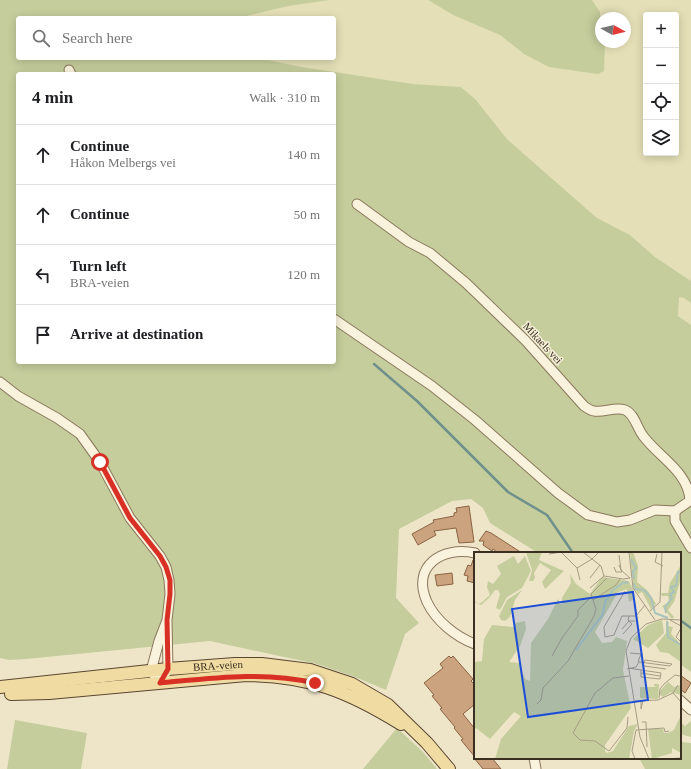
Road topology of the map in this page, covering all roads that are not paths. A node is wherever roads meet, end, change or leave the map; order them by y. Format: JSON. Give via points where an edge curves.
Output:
{"nodes":[{"id":1,"x":357,"y":204,"type":"dead end"},
{"id":2,"x":336,"y":320,"type":"edge"},
{"id":3,"x":0,"y":382,"type":"edge"},
{"id":4,"x":690,"y":500,"type":"edge"},
{"id":5,"x":675,"y":511,"type":"junction"},
{"id":6,"x":691,"y":548,"type":"edge"},
{"id":7,"x":474,"y":553,"type":"edge"},
{"id":8,"x":167,"y":620,"type":"junction"},
{"id":9,"x":474,"y":643,"type":"edge"},
{"id":10,"x":168,"y":669,"type":"junction"},
{"id":11,"x":151,"y":671,"type":"junction"},
{"id":12,"x":160,"y":683,"type":"junction"},
{"id":13,"x":0,"y":688,"type":"edge"},
{"id":14,"x":0,"y":694,"type":"edge"},
{"id":15,"x":681,"y":701,"type":"edge"},
{"id":16,"x":691,"y":710,"type":"edge"},
{"id":17,"x":416,"y":733,"type":"junction"},
{"id":18,"x":534,"y":759,"type":"edge"},
{"id":19,"x":449,"y":769,"type":"edge"},
{"id":20,"x":536,"y":769,"type":"edge"}],
"edges":[{"from":1,"to":4,"type":"street","name":"Mikaels vei","via":[[409,242],[430,253],[466,283],[526,341],[584,406],[594,412],[627,410],[646,440],[687,484]]},
{"from":2,"to":5,"type":"street","via":[[476,420],[558,493],[588,515],[617,522],[630,520],[655,510]]},
{"from":3,"to":8,"type":"street","via":[[80,434],[100,462],[130,518],[166,567],[170,580]]},
{"from":4,"to":5,"type":"street"},
{"from":5,"to":6,"type":"street","via":[[676,521]]},
{"from":7,"to":9,"type":"street","via":[[452,552],[434,559],[427,568],[423,585],[427,602],[436,617],[451,630]]},
{"from":8,"to":10,"type":"street"},
{"from":8,"to":11,"type":"street"},
{"from":10,"to":11,"type":"main road","name":"BRA-veien"},
{"from":10,"to":12,"type":"street"},
{"from":10,"to":17,"type":"main road","name":"BRA-veien","via":[[262,664],[321,672],[352,684],[388,705]]},
{"from":11,"to":12,"type":"street"},
{"from":11,"to":13,"type":"main road","name":"BRA-veien"},
{"from":12,"to":14,"type":"main road","name":"BRA-veien","via":[[49,693]]},
{"from":12,"to":17,"type":"main road","name":"BRA-veien","via":[[246,675],[297,679],[345,693],[373,706]]},
{"from":15,"to":16,"type":"street"},
{"from":17,"to":19,"type":"main road","name":"BRA-veien"},
{"from":18,"to":20,"type":"street"}]}
